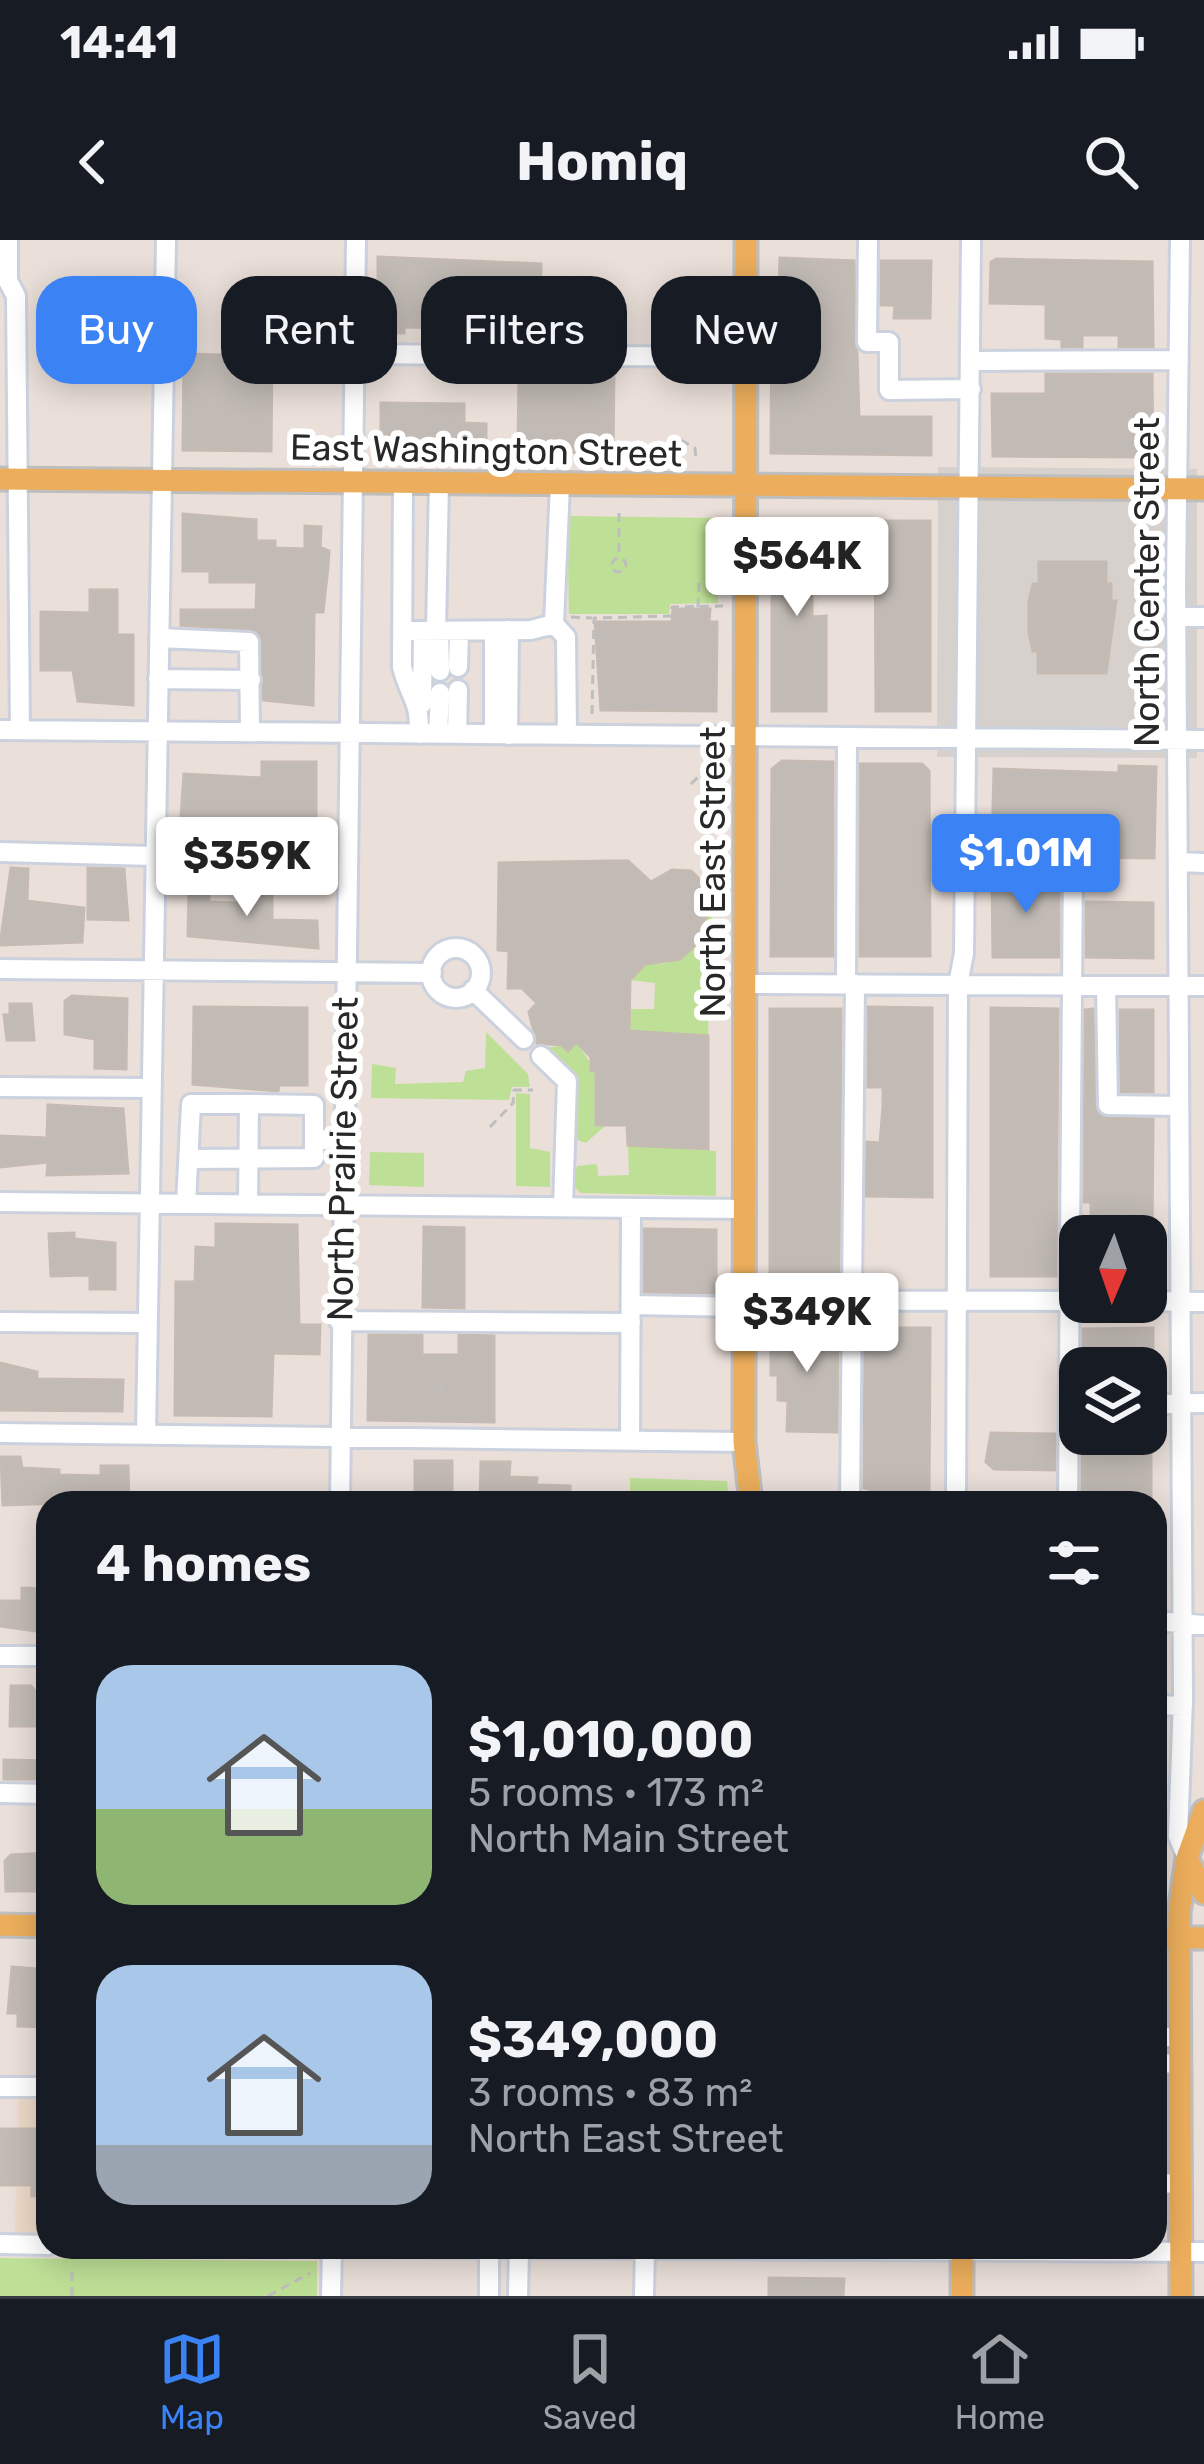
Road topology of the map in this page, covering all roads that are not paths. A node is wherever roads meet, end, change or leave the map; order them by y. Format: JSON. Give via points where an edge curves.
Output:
{"nodes":[{"id":1,"x":8,"y":240,"type":"edge"},
{"id":2,"x":166,"y":240,"type":"edge"},
{"id":3,"x":356,"y":240,"type":"edge"},
{"id":4,"x":746,"y":240,"type":"edge"},
{"id":5,"x":868,"y":240,"type":"edge"},
{"id":6,"x":971,"y":240,"type":"edge"},
{"id":7,"x":1180,"y":240,"type":"edge"},
{"id":8,"x":356,"y":276,"type":"edge"},
{"id":9,"x":746,"y":276,"type":"edge"},
{"id":10,"x":397,"y":354,"type":"edge"},
{"id":11,"x":651,"y":356,"type":"edge"},
{"id":12,"x":1179,"y":360,"type":"junction"},
{"id":13,"x":971,"y":361,"type":"junction"},
{"id":14,"x":355,"y":384,"type":"edge"},
{"id":15,"x":745,"y":384,"type":"edge"},
{"id":16,"x":971,"y":389,"type":"junction"},
{"id":17,"x":8,"y":479,"type":"edge"},
{"id":18,"x":160,"y":480,"type":"junction"},
{"id":19,"x":353,"y":482,"type":"junction"},
{"id":20,"x":403,"y":482,"type":"junction"},
{"id":21,"x":439,"y":482,"type":"junction"},
{"id":22,"x":560,"y":484,"type":"junction"},
{"id":23,"x":744,"y":486,"type":"junction"},
{"id":24,"x":1179,"y":489,"type":"junction"},
{"id":25,"x":1204,"y":489,"type":"edge"},
{"id":26,"x":970,"y":490,"type":"junction"},
{"id":27,"x":1177,"y":617,"type":"junction"},
{"id":28,"x":1204,"y":617,"type":"edge"},
{"id":29,"x":554,"y":624,"type":"junction"},
{"id":30,"x":501,"y":630,"type":"junction"},
{"id":31,"x":434,"y":631,"type":"junction"},
{"id":32,"x":159,"y":638,"type":"junction"},
{"id":33,"x":158,"y":679,"type":"junction"},
{"id":34,"x":251,"y":680,"type":"junction"},
{"id":35,"x":10,"y":730,"type":"edge"},
{"id":36,"x":158,"y":731,"type":"junction"},
{"id":37,"x":250,"y":732,"type":"junction"},
{"id":38,"x":348,"y":734,"type":"junction"},
{"id":39,"x":435,"y":734,"type":"junction"},
{"id":40,"x":501,"y":735,"type":"junction"},
{"id":41,"x":567,"y":735,"type":"junction"},
{"id":42,"x":745,"y":736,"type":"junction"},
{"id":43,"x":847,"y":736,"type":"junction"},
{"id":44,"x":969,"y":737,"type":"junction"},
{"id":45,"x":1178,"y":739,"type":"junction"},
{"id":46,"x":1204,"y":740,"type":"edge"},
{"id":47,"x":0,"y":852,"type":"edge"},
{"id":48,"x":154,"y":856,"type":"junction"},
{"id":49,"x":967,"y":861,"type":"junction"},
{"id":50,"x":1178,"y":862,"type":"junction"},
{"id":51,"x":1204,"y":863,"type":"edge"},
{"id":52,"x":0,"y":969,"type":"edge"},
{"id":53,"x":152,"y":970,"type":"junction"},
{"id":54,"x":345,"y":972,"type":"junction"},
{"id":55,"x":431,"y":973,"type":"junction"},
{"id":56,"x":745,"y":984,"type":"junction"},
{"id":57,"x":850,"y":984,"type":"junction"},
{"id":58,"x":958,"y":985,"type":"junction"},
{"id":59,"x":1178,"y":985,"type":"junction"},
{"id":60,"x":1070,"y":986,"type":"junction"},
{"id":61,"x":1106,"y":986,"type":"junction"},
{"id":62,"x":1204,"y":986,"type":"edge"},
{"id":63,"x":473,"y":990,"type":"junction"},
{"id":64,"x":524,"y":1039,"type":"dead end"},
{"id":65,"x":541,"y":1056,"type":"dead end"},
{"id":66,"x":0,"y":1088,"type":"edge"},
{"id":67,"x":151,"y":1088,"type":"junction"},
{"id":68,"x":249,"y":1104,"type":"junction"},
{"id":69,"x":1178,"y":1106,"type":"junction"},
{"id":70,"x":314,"y":1140,"type":"junction"},
{"id":71,"x":343,"y":1140,"type":"junction"},
{"id":72,"x":249,"y":1158,"type":"junction"},
{"id":73,"x":191,"y":1159,"type":"junction"},
{"id":74,"x":0,"y":1202,"type":"edge"},
{"id":75,"x":150,"y":1203,"type":"junction"},
{"id":76,"x":186,"y":1204,"type":"junction"},
{"id":77,"x":248,"y":1204,"type":"junction"},
{"id":78,"x":341,"y":1205,"type":"junction"},
{"id":79,"x":563,"y":1207,"type":"junction"},
{"id":80,"x":631,"y":1208,"type":"junction"},
{"id":81,"x":746,"y":1209,"type":"junction"},
{"id":82,"x":1073,"y":1215,"type":"edge"},
{"id":83,"x":852,"y":1300,"type":"junction"},
{"id":84,"x":957,"y":1301,"type":"junction"},
{"id":85,"x":1059,"y":1301,"type":"edge"},
{"id":86,"x":1167,"y":1301,"type":"edge"},
{"id":87,"x":1180,"y":1301,"type":"junction"},
{"id":88,"x":1204,"y":1302,"type":"edge"},
{"id":89,"x":746,"y":1303,"type":"junction"},
{"id":90,"x":631,"y":1314,"type":"junction"},
{"id":91,"x":339,"y":1321,"type":"junction"},
{"id":92,"x":0,"y":1322,"type":"edge"},
{"id":93,"x":147,"y":1323,"type":"junction"},
{"id":94,"x":1167,"y":1403,"type":"edge"},
{"id":95,"x":1181,"y":1403,"type":"junction"},
{"id":96,"x":1204,"y":1403,"type":"edge"},
{"id":97,"x":0,"y":1433,"type":"edge"},
{"id":98,"x":146,"y":1434,"type":"junction"},
{"id":99,"x":341,"y":1438,"type":"junction"},
{"id":100,"x":630,"y":1441,"type":"junction"},
{"id":101,"x":744,"y":1442,"type":"junction"},
{"id":102,"x":1181,"y":1448,"type":"junction"},
{"id":103,"x":1204,"y":1448,"type":"edge"},
{"id":104,"x":1071,"y":1455,"type":"edge"},
{"id":105,"x":340,"y":1491,"type":"edge"},
{"id":106,"x":750,"y":1491,"type":"edge"},
{"id":107,"x":850,"y":1491,"type":"edge"},
{"id":108,"x":956,"y":1491,"type":"edge"},
{"id":109,"x":1069,"y":1491,"type":"edge"},
{"id":110,"x":1182,"y":1544,"type":"junction"},
{"id":111,"x":1204,"y":1545,"type":"edge"},
{"id":112,"x":1167,"y":1621,"type":"edge"},
{"id":113,"x":1182,"y":1621,"type":"junction"},
{"id":114,"x":1204,"y":1625,"type":"edge"},
{"id":115,"x":0,"y":1656,"type":"edge"},
{"id":116,"x":36,"y":1656,"type":"edge"},
{"id":117,"x":1204,"y":1687,"type":"edge"},
{"id":118,"x":1183,"y":1696,"type":"junction"},
{"id":119,"x":1167,"y":1701,"type":"edge"},
{"id":120,"x":0,"y":1793,"type":"edge"},
{"id":121,"x":36,"y":1794,"type":"edge"},
{"id":122,"x":1204,"y":1811,"type":"edge"},
{"id":123,"x":1186,"y":1858,"type":"junction"},
{"id":124,"x":1204,"y":1893,"type":"edge"},
{"id":125,"x":0,"y":1925,"type":"edge"},
{"id":126,"x":36,"y":1926,"type":"edge"},
{"id":127,"x":1167,"y":1938,"type":"edge"},
{"id":128,"x":1179,"y":1938,"type":"junction"},
{"id":129,"x":1204,"y":1938,"type":"edge"},
{"id":130,"x":1167,"y":2037,"type":"edge"},
{"id":131,"x":1180,"y":2037,"type":"junction"},
{"id":132,"x":1167,"y":2063,"type":"edge"},
{"id":133,"x":1180,"y":2064,"type":"junction"},
{"id":134,"x":0,"y":2087,"type":"edge"},
{"id":135,"x":36,"y":2087,"type":"edge"},
{"id":136,"x":1180,"y":2183,"type":"junction"},
{"id":137,"x":1167,"y":2184,"type":"edge"},
{"id":138,"x":0,"y":2244,"type":"edge"},
{"id":139,"x":36,"y":2245,"type":"edge"},
{"id":140,"x":1192,"y":2252,"type":"edge"},
{"id":141,"x":332,"y":2259,"type":"edge"},
{"id":142,"x":489,"y":2259,"type":"edge"},
{"id":143,"x":519,"y":2259,"type":"edge"},
{"id":144,"x":645,"y":2259,"type":"edge"},
{"id":145,"x":962,"y":2259,"type":"edge"},
{"id":146,"x":331,"y":2296,"type":"edge"},
{"id":147,"x":489,"y":2296,"type":"edge"},
{"id":148,"x":518,"y":2296,"type":"edge"},
{"id":149,"x":644,"y":2296,"type":"edge"},
{"id":150,"x":962,"y":2296,"type":"edge"},
{"id":151,"x":1181,"y":2296,"type":"edge"}],
"edges":[{"from":1,"to":17,"type":"street","via":[[16,296]]},
{"from":2,"to":18,"type":"street"},
{"from":3,"to":8,"type":"street","name":"North Prairie Street"},
{"from":4,"to":9,"type":"main road","name":"North East Street"},
{"from":5,"to":16,"type":"street","via":[[867,342],[889,342],[889,391]]},
{"from":6,"to":13,"type":"street"},
{"from":7,"to":12,"type":"street","name":"North Center Street"},
{"from":10,"to":11,"type":"street"},
{"from":12,"to":13,"type":"street"},
{"from":12,"to":24,"type":"street","name":"North Center Street"},
{"from":13,"to":16,"type":"street"},
{"from":14,"to":19,"type":"street","name":"North Prairie Street"},
{"from":15,"to":23,"type":"main road","name":"North East Street"},
{"from":16,"to":26,"type":"street"},
{"from":17,"to":18,"type":"main road","name":"East Washington Street"},
{"from":17,"to":35,"type":"street"},
{"from":18,"to":19,"type":"main road","name":"East Washington Street"},
{"from":18,"to":32,"type":"street"},
{"from":19,"to":20,"type":"main road","name":"East Washington Street"},
{"from":19,"to":38,"type":"street","name":"North Prairie Street"},
{"from":20,"to":21,"type":"main road","name":"East Washington Street"},
{"from":20,"to":31,"type":"street"},
{"from":21,"to":22,"type":"main road","name":"East Washington Street"},
{"from":21,"to":31,"type":"street"},
{"from":22,"to":23,"type":"main road","name":"East Washington Street"},
{"from":22,"to":29,"type":"street"},
{"from":23,"to":26,"type":"main road","name":"East Washington Street"},
{"from":23,"to":42,"type":"main road","name":"North East Street"},
{"from":24,"to":25,"type":"main road","name":"East Washington Street"},
{"from":24,"to":26,"type":"main road","name":"East Washington Street"},
{"from":24,"to":27,"type":"street","name":"North Center Street"},
{"from":26,"to":44,"type":"street"},
{"from":27,"to":28,"type":"street"},
{"from":27,"to":45,"type":"street","name":"North Center Street"},
{"from":29,"to":30,"type":"street"},
{"from":29,"to":41,"type":"street","via":[[566,637]]},
{"from":30,"to":31,"type":"street"},
{"from":30,"to":40,"type":"street"},
{"from":31,"to":31,"type":"street","via":[[444,669]]},
{"from":31,"to":39,"type":"street"},
{"from":32,"to":33,"type":"street"},
{"from":32,"to":34,"type":"street","via":[[252,645]]},
{"from":33,"to":34,"type":"street"},
{"from":33,"to":36,"type":"street"},
{"from":34,"to":37,"type":"street"},
{"from":35,"to":36,"type":"street"},
{"from":36,"to":37,"type":"street"},
{"from":36,"to":48,"type":"street"},
{"from":37,"to":38,"type":"street"},
{"from":38,"to":39,"type":"street"},
{"from":38,"to":54,"type":"street","name":"North Prairie Street"},
{"from":39,"to":39,"type":"street","via":[[444,692]]},
{"from":39,"to":40,"type":"street"},
{"from":40,"to":41,"type":"street"},
{"from":41,"to":42,"type":"street"},
{"from":42,"to":43,"type":"street"},
{"from":42,"to":56,"type":"main road","name":"North East Street"},
{"from":43,"to":44,"type":"street"},
{"from":43,"to":57,"type":"street"},
{"from":44,"to":45,"type":"street"},
{"from":44,"to":49,"type":"street"},
{"from":45,"to":46,"type":"street"},
{"from":45,"to":50,"type":"street","name":"North Center Street"},
{"from":47,"to":48,"type":"street"},
{"from":48,"to":53,"type":"street"},
{"from":49,"to":58,"type":"street"},
{"from":49,"to":60,"type":"street","via":[[1073,862]]},
{"from":50,"to":51,"type":"street"},
{"from":50,"to":59,"type":"street","name":"North Center Street"},
{"from":52,"to":53,"type":"street"},
{"from":53,"to":54,"type":"street"},
{"from":53,"to":67,"type":"street"},
{"from":54,"to":55,"type":"street"},
{"from":54,"to":71,"type":"street","name":"North Prairie Street"},
{"from":55,"to":63,"type":"street","via":[[446,996]]},
{"from":55,"to":63,"type":"street","via":[[445,951],[469,952],[481,973]]},
{"from":56,"to":57,"type":"street"},
{"from":56,"to":81,"type":"main road","name":"North East Street"},
{"from":57,"to":58,"type":"street"},
{"from":57,"to":83,"type":"street"},
{"from":58,"to":60,"type":"street"},
{"from":58,"to":84,"type":"street"},
{"from":59,"to":61,"type":"street"},
{"from":59,"to":62,"type":"street"},
{"from":59,"to":69,"type":"street","name":"North Center Street"},
{"from":60,"to":61,"type":"street"},
{"from":60,"to":82,"type":"street"},
{"from":61,"to":69,"type":"street","via":[[1108,1105]]},
{"from":63,"to":64,"type":"street"},
{"from":65,"to":79,"type":"street","via":[[567,1081]]},
{"from":66,"to":67,"type":"street"},
{"from":67,"to":75,"type":"street"},
{"from":68,"to":70,"type":"street","via":[[314,1105]]},
{"from":68,"to":72,"type":"street"},
{"from":68,"to":73,"type":"street","via":[[191,1104]]},
{"from":69,"to":87,"type":"street","name":"North Center Street"},
{"from":70,"to":71,"type":"street"},
{"from":70,"to":72,"type":"street","via":[[314,1159]]},
{"from":71,"to":78,"type":"street","name":"North Prairie Street"},
{"from":72,"to":73,"type":"street"},
{"from":72,"to":77,"type":"street"},
{"from":73,"to":76,"type":"street"},
{"from":74,"to":75,"type":"street"},
{"from":75,"to":76,"type":"street"},
{"from":75,"to":93,"type":"street"},
{"from":76,"to":77,"type":"street"},
{"from":77,"to":78,"type":"street"},
{"from":78,"to":79,"type":"street"},
{"from":78,"to":91,"type":"street","name":"North Prairie Street"},
{"from":79,"to":80,"type":"street"},
{"from":80,"to":81,"type":"street"},
{"from":80,"to":90,"type":"street"},
{"from":81,"to":89,"type":"main road","name":"North East Street"},
{"from":83,"to":84,"type":"street"},
{"from":83,"to":89,"type":"street"},
{"from":83,"to":107,"type":"street"},
{"from":84,"to":85,"type":"street"},
{"from":84,"to":108,"type":"street"},
{"from":86,"to":87,"type":"street"},
{"from":87,"to":88,"type":"street"},
{"from":87,"to":95,"type":"street","name":"North Center Street"},
{"from":89,"to":90,"type":"street"},
{"from":89,"to":101,"type":"main road","name":"North East Street"},
{"from":90,"to":91,"type":"street"},
{"from":90,"to":100,"type":"street"},
{"from":91,"to":99,"type":"street","name":"North Prairie Street"},
{"from":92,"to":93,"type":"street"},
{"from":93,"to":98,"type":"street"},
{"from":94,"to":95,"type":"street"},
{"from":95,"to":96,"type":"street"},
{"from":95,"to":102,"type":"street","name":"North Center Street"},
{"from":97,"to":98,"type":"street"},
{"from":98,"to":99,"type":"street"},
{"from":99,"to":100,"type":"street"},
{"from":99,"to":105,"type":"street","name":"North Prairie Street"},
{"from":100,"to":101,"type":"street"},
{"from":101,"to":106,"type":"main road","name":"North East Street"},
{"from":102,"to":103,"type":"street"},
{"from":102,"to":110,"type":"street","name":"North Center Street"},
{"from":104,"to":109,"type":"street"},
{"from":110,"to":111,"type":"street"},
{"from":110,"to":113,"type":"street","name":"North Center Street"},
{"from":112,"to":113,"type":"street"},
{"from":113,"to":114,"type":"street"},
{"from":113,"to":118,"type":"street","name":"North Center Street"},
{"from":115,"to":116,"type":"street"},
{"from":117,"to":118,"type":"street"},
{"from":118,"to":119,"type":"street"},
{"from":118,"to":123,"type":"street","name":"North Center Street","via":[[1178,1836]]},
{"from":120,"to":121,"type":"street"},
{"from":122,"to":123,"type":"main road"},
{"from":123,"to":124,"type":"main road"},
{"from":123,"to":128,"type":"main road"},
{"from":125,"to":126,"type":"main road"},
{"from":127,"to":128,"type":"main road"},
{"from":128,"to":129,"type":"main road"},
{"from":128,"to":131,"type":"main road"},
{"from":130,"to":131,"type":"street"},
{"from":131,"to":133,"type":"main road"},
{"from":132,"to":133,"type":"street"},
{"from":133,"to":136,"type":"main road"},
{"from":134,"to":135,"type":"street"},
{"from":136,"to":137,"type":"street"},
{"from":136,"to":140,"type":"main road"},
{"from":138,"to":139,"type":"street"},
{"from":140,"to":151,"type":"main road"},
{"from":141,"to":146,"type":"street"},
{"from":142,"to":147,"type":"street"},
{"from":143,"to":148,"type":"street"},
{"from":144,"to":149,"type":"street"},
{"from":145,"to":150,"type":"main road"}]}
